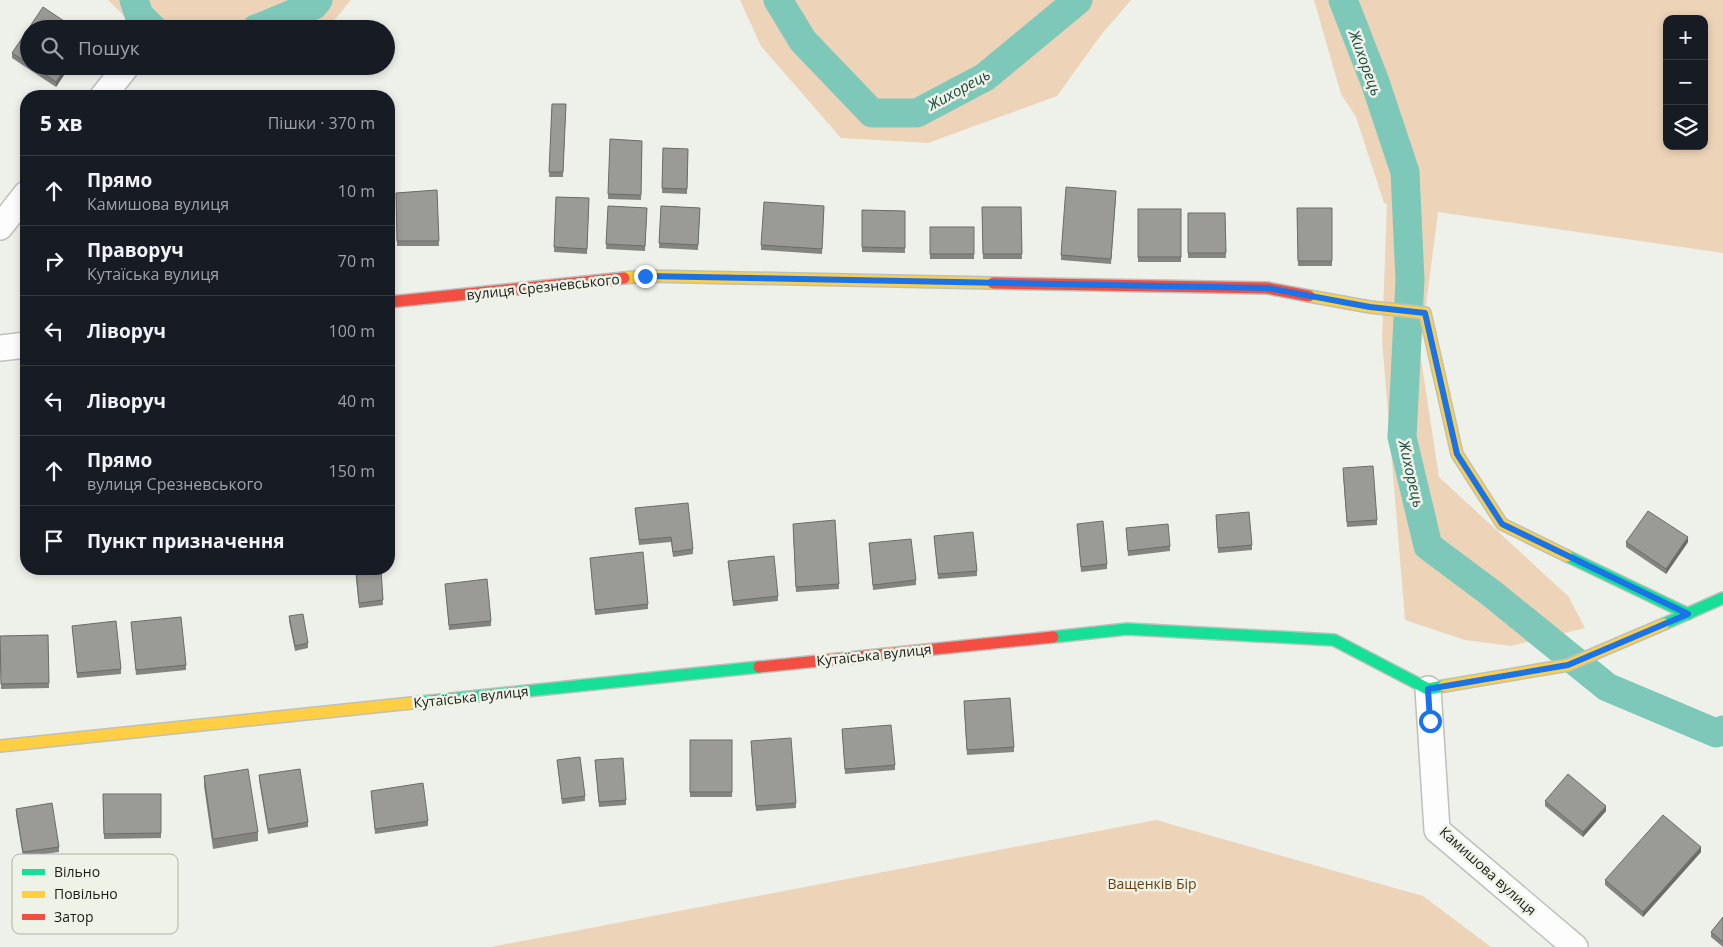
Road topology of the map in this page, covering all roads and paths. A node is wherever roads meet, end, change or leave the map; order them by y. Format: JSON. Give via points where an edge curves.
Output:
{"nodes":[{"id":1,"x":120,"y":75,"type":"edge"},
{"id":2,"x":108,"y":90,"type":"edge"},
{"id":3,"x":20,"y":202,"type":"edge"},
{"id":4,"x":0,"y":228,"type":"edge"},
{"id":5,"x":395,"y":301,"type":"edge"},
{"id":6,"x":20,"y":346,"type":"edge"},
{"id":7,"x":0,"y":348,"type":"edge"},
{"id":8,"x":1723,"y":598,"type":"edge"},
{"id":9,"x":1688,"y":614,"type":"junction"},
{"id":10,"x":1428,"y":689,"type":"junction"},
{"id":11,"x":0,"y":746,"type":"edge"},
{"id":12,"x":1575,"y":947,"type":"edge"}],
"edges":[{"from":1,"to":2,"type":"street"},
{"from":3,"to":4,"type":"street"},
{"from":5,"to":9,"type":"street","name":"вулиця Срезневського","via":[[645,276],[1267,288],[1370,307],[1425,313],[1457,454],[1502,524]]},
{"from":6,"to":7,"type":"street"},
{"from":8,"to":9,"type":"street"},
{"from":9,"to":10,"type":"street","via":[[1568,665]]},
{"from":10,"to":11,"type":"street","name":"Кутаїська вулиця","via":[[1334,640],[1127,629]]},
{"from":10,"to":12,"type":"street","name":"Камишова вулиця","via":[[1438,830]]}]}
